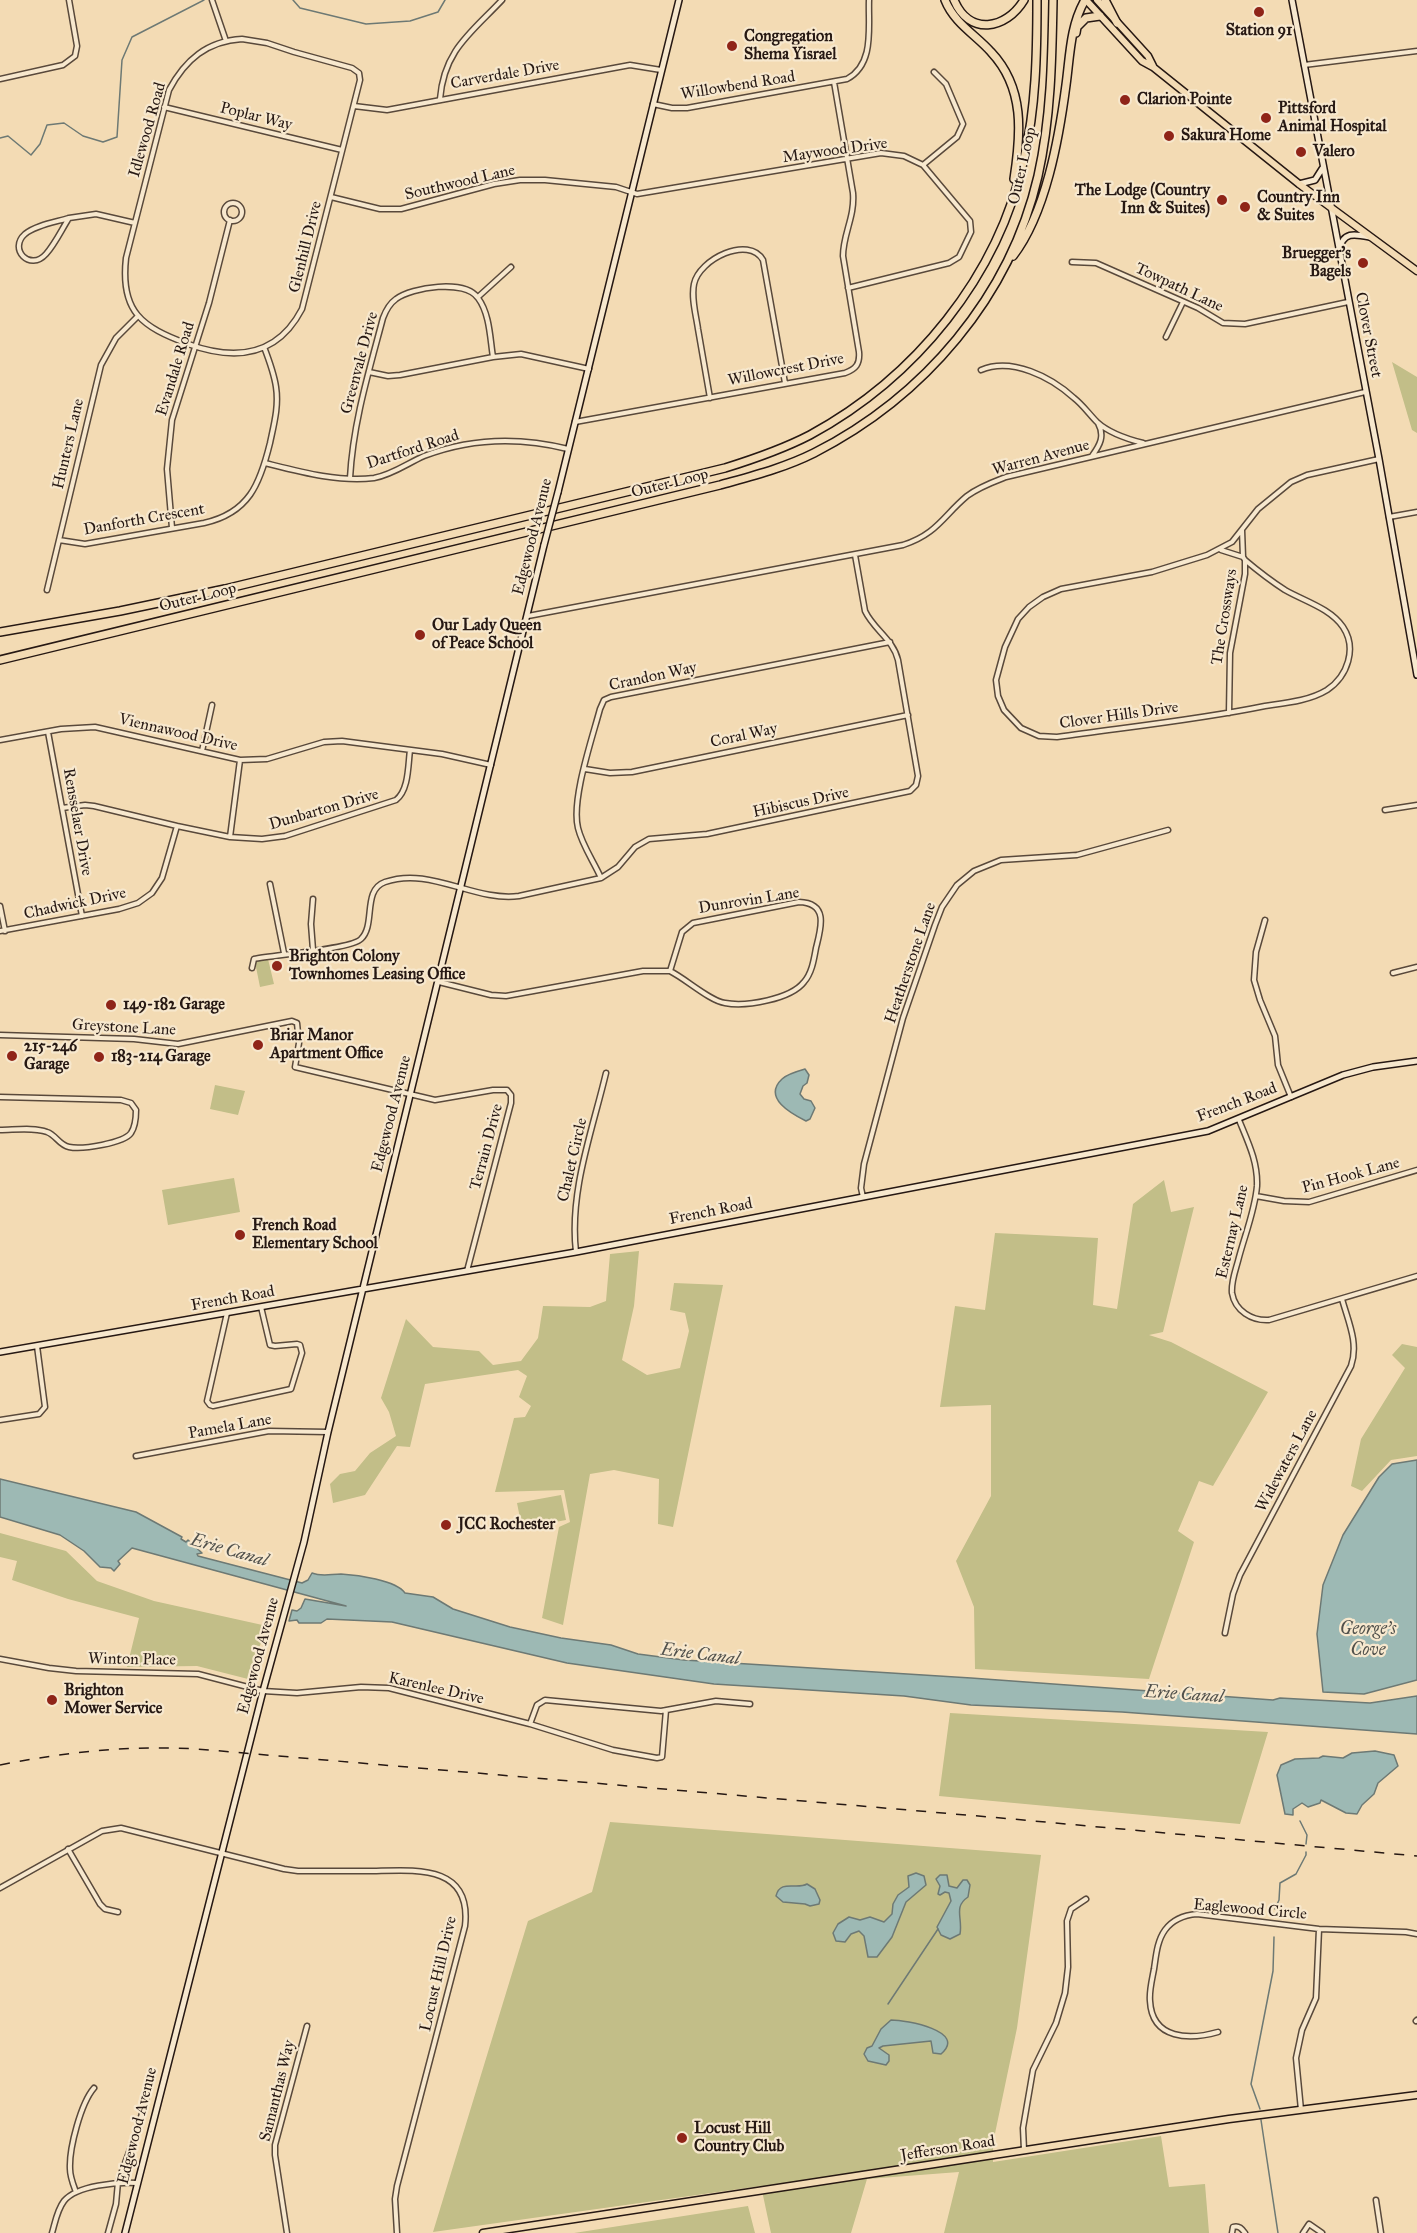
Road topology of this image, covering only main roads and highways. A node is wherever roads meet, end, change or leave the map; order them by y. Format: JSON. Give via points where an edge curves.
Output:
{"nodes":[{"id":1,"x":945,"y":0,"type":"edge"},
{"id":2,"x":954,"y":0,"type":"edge"},
{"id":3,"x":1024,"y":0,"type":"edge"},
{"id":4,"x":1037,"y":0,"type":"edge"},
{"id":5,"x":1053,"y":0,"type":"edge"},
{"id":6,"x":1086,"y":0,"type":"edge"},
{"id":7,"x":1097,"y":0,"type":"edge"},
{"id":8,"x":1105,"y":0,"type":"edge"},
{"id":9,"x":1100,"y":16,"type":"junction"},
{"id":10,"x":1117,"y":23,"type":"junction"},
{"id":11,"x":1070,"y":50,"type":"junction"},
{"id":12,"x":1153,"y":67,"type":"junction"},
{"id":13,"x":1011,"y":202,"type":"junction"},
{"id":14,"x":1008,"y":263,"type":"junction"},
{"id":15,"x":1417,"y":271,"type":"edge"},
{"id":16,"x":0,"y":632,"type":"edge"},
{"id":17,"x":0,"y":660,"type":"edge"},
{"id":18,"x":1417,"y":2095,"type":"edge"},
{"id":19,"x":483,"y":2233,"type":"edge"}],
"edges":[{"from":1,"to":13,"type":"highway","via":[[957,19],[997,59],[1017,99],[1020,135]]},
{"from":2,"to":3,"type":"highway","via":[[967,19],[991,25],[1006,20]]},
{"from":4,"to":13,"type":"highway","name":"Outer Loop","via":[[1033,111]]},
{"from":5,"to":14,"type":"highway","name":"Outer Loop","via":[[1048,122],[1037,178]]},
{"from":6,"to":9,"type":"main road"},
{"from":6,"to":11,"type":"highway","via":[[1074,23]]},
{"from":7,"to":10,"type":"main road"},
{"from":8,"to":10,"type":"highway"},
{"from":9,"to":11,"type":"highway","via":[[1086,18],[1077,27]]},
{"from":9,"to":12,"type":"main road","via":[[1142,61]]},
{"from":10,"to":12,"type":"main road","via":[[1148,56]]},
{"from":11,"to":14,"type":"highway","via":[[1055,153],[1046,186],[1031,224]]},
{"from":12,"to":15,"type":"main road","via":[[1299,184]]},
{"from":13,"to":16,"type":"highway","name":"Outer Loop","via":[[971,287],[945,323],[898,373],[848,413],[768,454],[725,468],[251,583]]},
{"from":14,"to":17,"type":"highway","name":"Outer Loop","via":[[972,321],[893,403],[855,430],[771,471]]},
{"from":18,"to":19,"type":"main road","name":"Jefferson Road","via":[[1024,2150]]}]}
